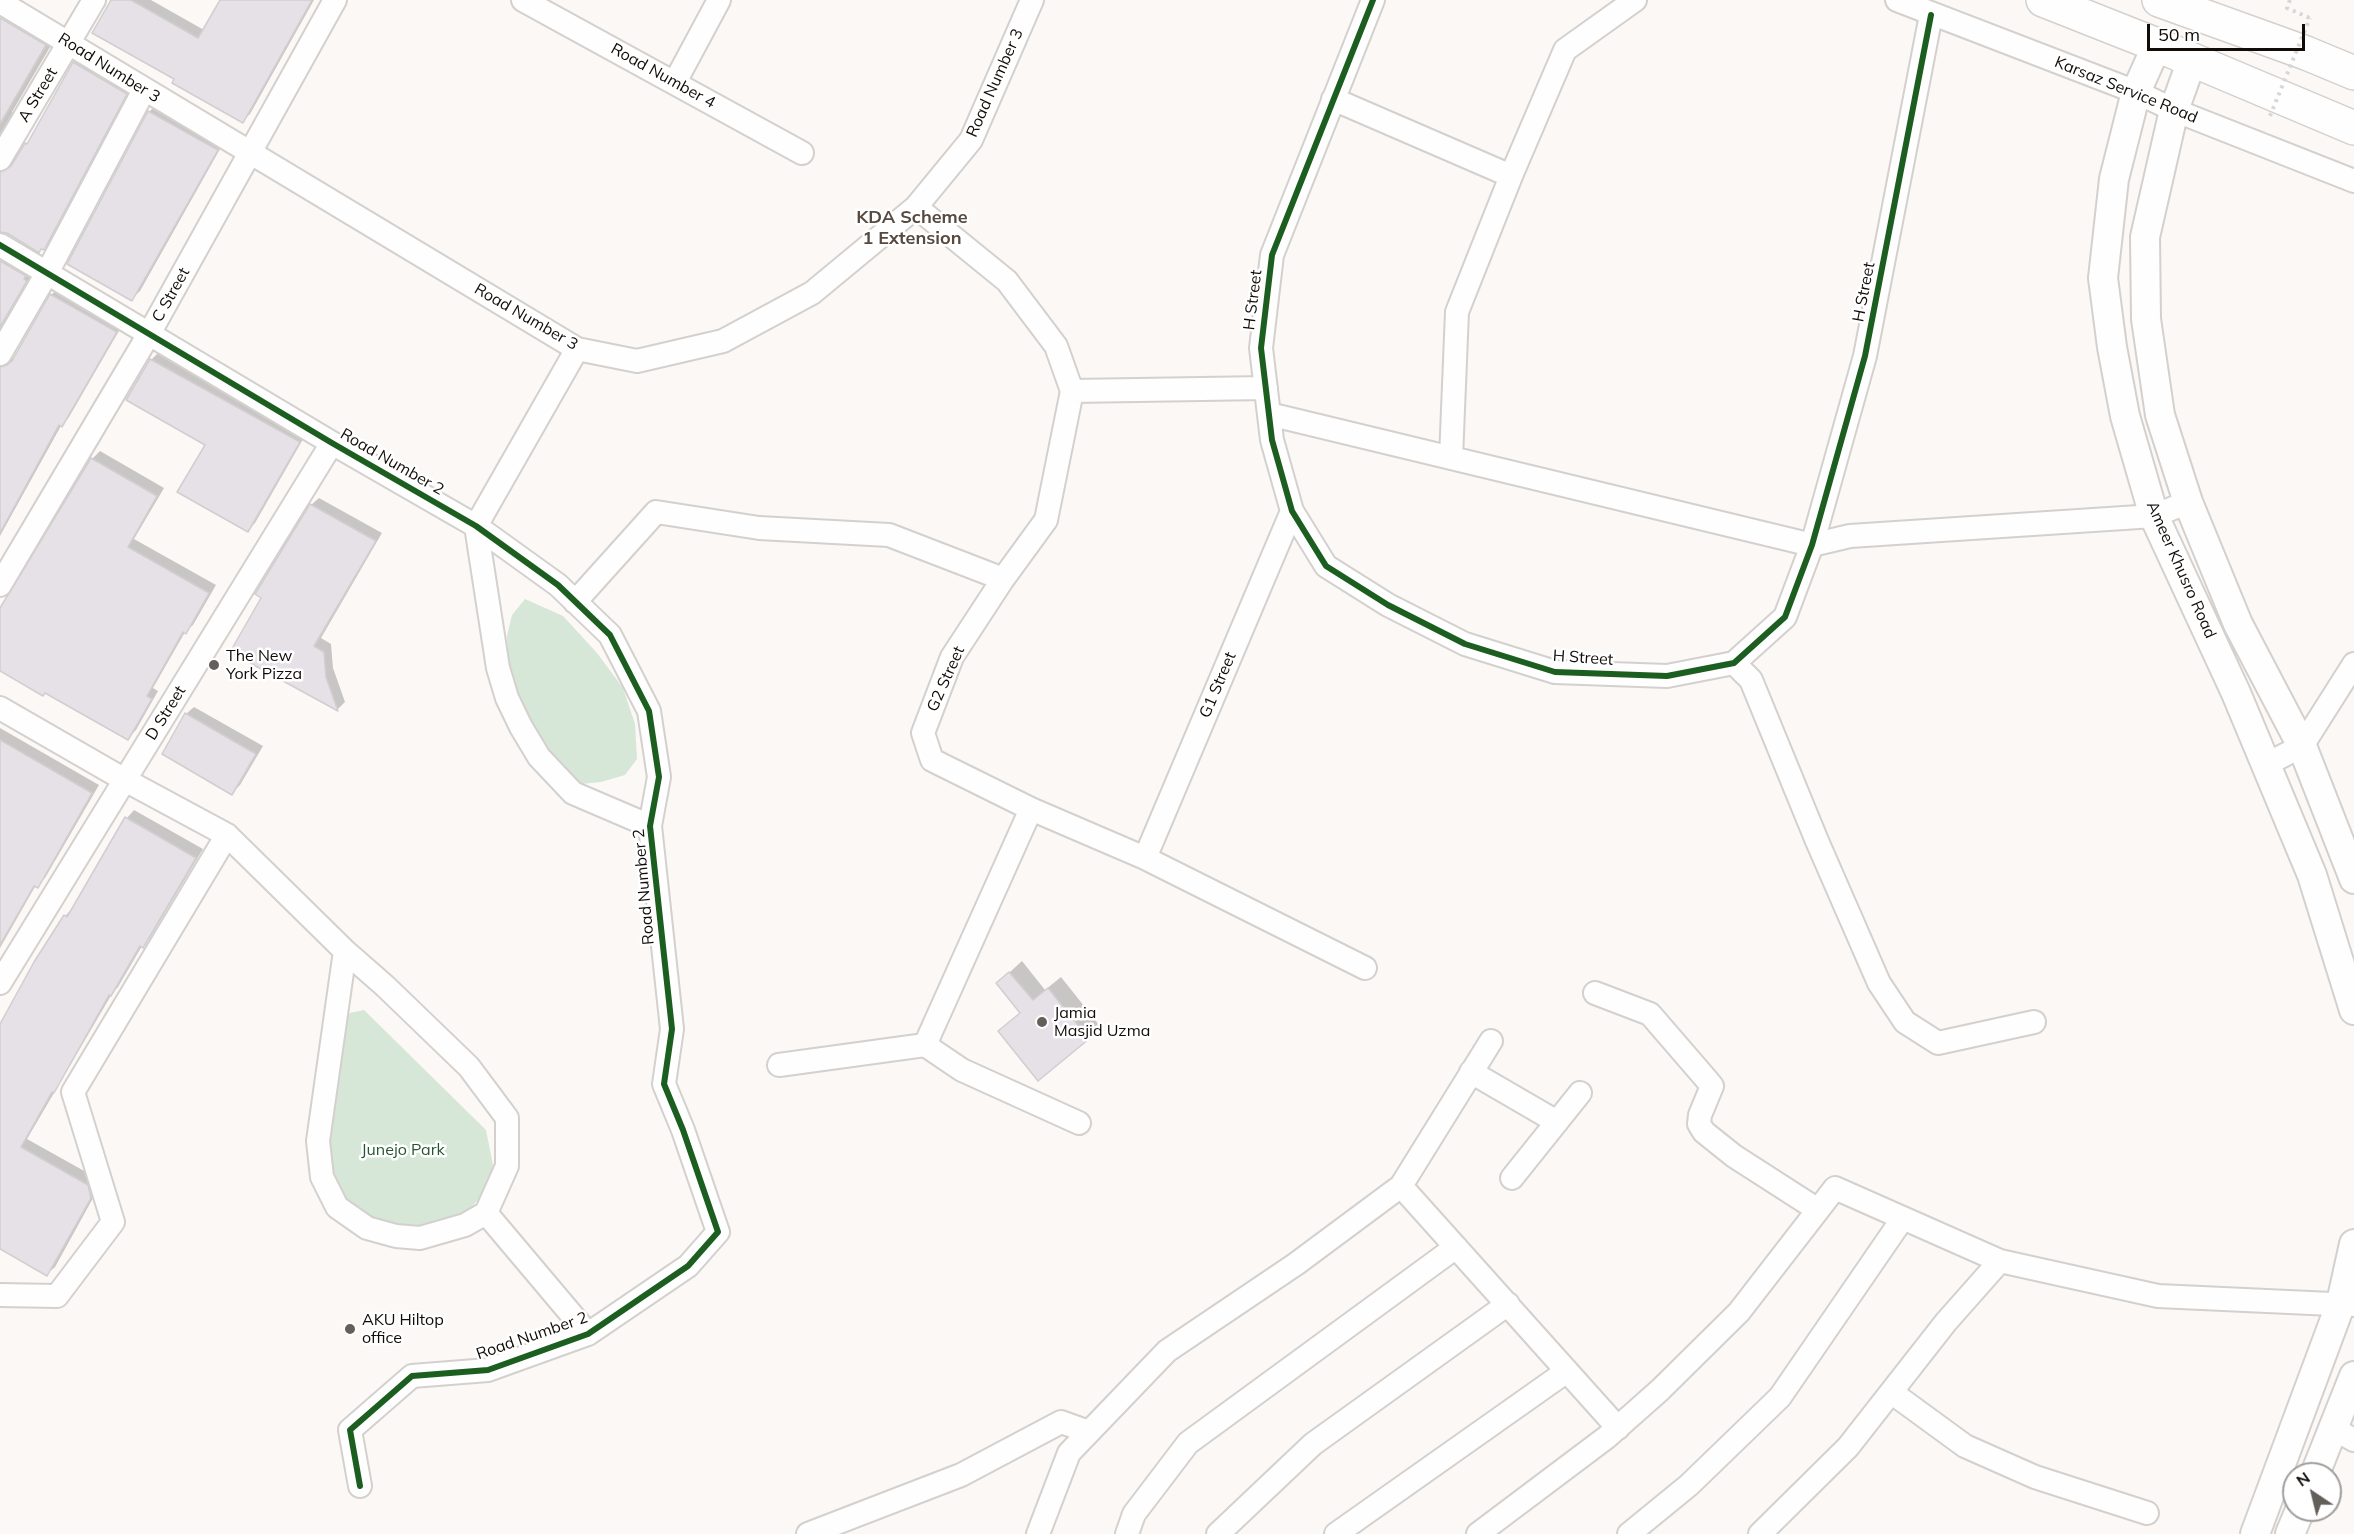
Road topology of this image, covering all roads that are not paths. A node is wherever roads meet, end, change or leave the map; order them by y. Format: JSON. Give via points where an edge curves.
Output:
{"nodes":[{"id":1,"x":94,"y":0,"type":"edge"},
{"id":2,"x":335,"y":0,"type":"edge"},
{"id":3,"x":523,"y":0,"type":"edge"},
{"id":4,"x":719,"y":0,"type":"edge"},
{"id":5,"x":1032,"y":0,"type":"edge"},
{"id":6,"x":1373,"y":0,"type":"edge"},
{"id":7,"x":1635,"y":0,"type":"edge"},
{"id":8,"x":1897,"y":0,"type":"edge"},
{"id":9,"x":2043,"y":0,"type":"edge"},
{"id":10,"x":2166,"y":1,"type":"edge"},
{"id":11,"x":0,"y":2,"type":"edge"},
{"id":12,"x":1931,"y":15,"type":"junction"},
{"id":13,"x":70,"y":43,"type":"junction"},
{"id":14,"x":2157,"y":45,"type":"junction"},
{"id":15,"x":2192,"y":60,"type":"junction"},
{"id":16,"x":2354,"y":73,"type":"edge"},
{"id":17,"x":675,"y":82,"type":"junction"},
{"id":18,"x":144,"y":90,"type":"junction"},
{"id":19,"x":2136,"y":92,"type":"junction"},
{"id":20,"x":1333,"y":99,"type":"junction"},
{"id":21,"x":2174,"y":110,"type":"junction"},
{"id":22,"x":2354,"y":128,"type":"edge"},
{"id":23,"x":250,"y":152,"type":"junction"},
{"id":24,"x":802,"y":153,"type":"dead end"},
{"id":25,"x":0,"y":159,"type":"edge"},
{"id":26,"x":1511,"y":176,"type":"junction"},
{"id":27,"x":2354,"y":181,"type":"edge"},
{"id":28,"x":916,"y":207,"type":"junction"},
{"id":29,"x":0,"y":245,"type":"edge"},
{"id":30,"x":47,"y":273,"type":"junction"},
{"id":31,"x":149,"y":334,"type":"junction"},
{"id":32,"x":577,"y":349,"type":"junction"},
{"id":33,"x":0,"y":354,"type":"edge"},
{"id":34,"x":1266,"y":388,"type":"junction"},
{"id":35,"x":1072,"y":391,"type":"junction"},
{"id":36,"x":1269,"y":414,"type":"junction"},
{"id":37,"x":332,"y":443,"type":"junction"},
{"id":38,"x":1451,"y":458,"type":"junction"},
{"id":39,"x":2188,"y":502,"type":"junction"},
{"id":40,"x":1292,"y":512,"type":"junction"},
{"id":41,"x":2154,"y":516,"type":"junction"},
{"id":42,"x":476,"y":526,"type":"junction"},
{"id":43,"x":1812,"y":545,"type":"junction"},
{"id":44,"x":1003,"y":579,"type":"junction"},
{"id":45,"x":0,"y":585,"type":"edge"},
{"id":46,"x":575,"y":602,"type":"junction"},
{"id":47,"x":1734,"y":663,"type":"junction"},
{"id":48,"x":2354,"y":664,"type":"edge"},
{"id":49,"x":0,"y":708,"type":"edge"},
{"id":50,"x":2302,"y":746,"type":"junction"},
{"id":51,"x":2265,"y":765,"type":"junction"},
{"id":52,"x":125,"y":780,"type":"junction"},
{"id":53,"x":1031,"y":809,"type":"junction"},
{"id":54,"x":650,"y":826,"type":"junction"},
{"id":55,"x":227,"y":835,"type":"junction"},
{"id":56,"x":1145,"y":858,"type":"junction"},
{"id":57,"x":2354,"y":879,"type":"edge"},
{"id":58,"x":345,"y":951,"type":"junction"},
{"id":59,"x":1365,"y":968,"type":"dead end"},
{"id":60,"x":0,"y":983,"type":"edge"},
{"id":61,"x":1595,"y":993,"type":"dead end"},
{"id":62,"x":2354,"y":1010,"type":"edge"},
{"id":63,"x":2034,"y":1022,"type":"dead end"},
{"id":64,"x":1491,"y":1041,"type":"dead end"},
{"id":65,"x":924,"y":1046,"type":"junction"},
{"id":66,"x":779,"y":1065,"type":"dead end"},
{"id":67,"x":1472,"y":1072,"type":"junction"},
{"id":68,"x":1580,"y":1093,"type":"dead end"},
{"id":69,"x":1557,"y":1122,"type":"junction"},
{"id":70,"x":1078,"y":1123,"type":"dead end"},
{"id":71,"x":1512,"y":1178,"type":"dead end"},
{"id":72,"x":1401,"y":1186,"type":"junction"},
{"id":73,"x":1818,"y":1210,"type":"junction"},
{"id":74,"x":486,"y":1213,"type":"junction"},
{"id":75,"x":1903,"y":1218,"type":"junction"},
{"id":76,"x":2354,"y":1244,"type":"edge"},
{"id":77,"x":1456,"y":1247,"type":"junction"},
{"id":78,"x":2000,"y":1261,"type":"junction"},
{"id":79,"x":0,"y":1294,"type":"edge"},
{"id":80,"x":1508,"y":1304,"type":"junction"},
{"id":81,"x":2347,"y":1304,"type":"edge"},
{"id":82,"x":588,"y":1335,"type":"junction"},
{"id":83,"x":1567,"y":1371,"type":"junction"},
{"id":84,"x":2354,"y":1376,"type":"edge"},
{"id":85,"x":1891,"y":1392,"type":"junction"},
{"id":86,"x":2306,"y":1394,"type":"junction"},
{"id":87,"x":1618,"y":1428,"type":"junction"},
{"id":88,"x":1089,"y":1432,"type":"junction"},
{"id":89,"x":2289,"y":1438,"type":"junction"},
{"id":90,"x":2334,"y":1441,"type":"edge"},
{"id":91,"x":360,"y":1486,"type":"dead end"},
{"id":92,"x":2147,"y":1513,"type":"dead end"},
{"id":93,"x":808,"y":1534,"type":"edge"},
{"id":94,"x":1038,"y":1534,"type":"edge"},
{"id":95,"x":1127,"y":1534,"type":"edge"},
{"id":96,"x":1218,"y":1534,"type":"edge"},
{"id":97,"x":1336,"y":1534,"type":"edge"},
{"id":98,"x":1478,"y":1534,"type":"edge"},
{"id":99,"x":1629,"y":1534,"type":"edge"},
{"id":100,"x":1760,"y":1534,"type":"edge"},
{"id":101,"x":2255,"y":1534,"type":"edge"}],
"edges":[{"from":1,"to":13,"type":"street","name":"A Street"},
{"from":2,"to":23,"type":"street","name":"C Street"},
{"from":3,"to":17,"type":"street","name":"Road Number 4"},
{"from":4,"to":17,"type":"street"},
{"from":5,"to":28,"type":"street","name":"Road Number 3","via":[[971,140]]},
{"from":6,"to":20,"type":"street","name":"H Street"},
{"from":7,"to":26,"type":"street","via":[[1565,50]]},
{"from":8,"to":12,"type":"street","name":"Karsaz Service Road"},
{"from":9,"to":14,"type":"highway"},
{"from":10,"to":16,"type":"highway"},
{"from":11,"to":13,"type":"street","name":"Road Number 3"},
{"from":12,"to":19,"type":"street","name":"Karsaz Service Road"},
{"from":12,"to":43,"type":"street","name":"H Street","via":[[1865,356]]},
{"from":13,"to":18,"type":"street","name":"Road Number 3"},
{"from":13,"to":25,"type":"street","name":"A Street"},
{"from":14,"to":15,"type":"highway"},
{"from":14,"to":19,"type":"main road","name":"Ameer Khusro Road"},
{"from":15,"to":21,"type":"main road","name":"Ameer Khusro Road"},
{"from":15,"to":22,"type":"highway"},
{"from":17,"to":24,"type":"street","name":"Road Number 4"},
{"from":18,"to":23,"type":"street","name":"Road Number 3"},
{"from":18,"to":30,"type":"street"},
{"from":19,"to":21,"type":"street","name":"Karsaz Service Road"},
{"from":19,"to":41,"type":"main road","name":"Ameer Khusro Road","via":[[2114,179],[2103,278],[2125,416]]},
{"from":20,"to":26,"type":"street"},
{"from":20,"to":34,"type":"street","name":"H Street","via":[[1272,255],[1261,348]]},
{"from":21,"to":27,"type":"street","name":"Karsaz Service Road"},
{"from":21,"to":39,"type":"main road","name":"Ameer Khusro Road","via":[[2145,237],[2146,319],[2160,416]]},
{"from":23,"to":31,"type":"street","name":"C Street"},
{"from":23,"to":32,"type":"street","name":"Road Number 3"},
{"from":26,"to":38,"type":"street","via":[[1457,312]]},
{"from":28,"to":32,"type":"street","name":"Road Number 3","via":[[812,293],[723,341],[637,361]]},
{"from":28,"to":35,"type":"street","via":[[1007,281],[1056,346]]},
{"from":29,"to":30,"type":"street","name":"Road Number 2"},
{"from":30,"to":31,"type":"street","name":"Road Number 2"},
{"from":30,"to":33,"type":"street"},
{"from":31,"to":37,"type":"street","name":"Road Number 2"},
{"from":31,"to":45,"type":"street","name":"C Street"},
{"from":32,"to":42,"type":"street"},
{"from":34,"to":35,"type":"street"},
{"from":34,"to":36,"type":"street","name":"H Street"},
{"from":35,"to":44,"type":"street","name":"G2 Street","via":[[1046,520]]},
{"from":36,"to":38,"type":"street"},
{"from":36,"to":40,"type":"street","name":"H Street","via":[[1272,440]]},
{"from":37,"to":42,"type":"street","name":"Road Number 2"},
{"from":37,"to":52,"type":"street","name":"D Street"},
{"from":38,"to":43,"type":"street"},
{"from":39,"to":41,"type":"street"},
{"from":39,"to":50,"type":"main road","name":"Ameer Khusro Road","via":[[2238,624]]},
{"from":40,"to":47,"type":"street","name":"H Street","via":[[1326,566],[1388,605],[1465,644],[1555,672],[1667,676]]},
{"from":40,"to":56,"type":"street","name":"G1 Street"},
{"from":41,"to":43,"type":"street","via":[[1850,536]]},
{"from":41,"to":51,"type":"main road","name":"Ameer Khusro Road"},
{"from":42,"to":46,"type":"street","name":"Road Number 2","via":[[558,585]]},
{"from":42,"to":54,"type":"street","name":"Road Number 2","via":[[498,668],[521,727],[539,757],[573,793]]},
{"from":43,"to":47,"type":"street","name":"H Street","via":[[1785,617]]},
{"from":44,"to":46,"type":"street","via":[[889,534],[759,528],[656,512]]},
{"from":44,"to":53,"type":"street","name":"G2 Street","via":[[952,657],[923,734],[932,760]]},
{"from":46,"to":54,"type":"street","name":"Road Number 2","via":[[610,635],[649,711],[659,777]]},
{"from":47,"to":63,"type":"street","via":[[1751,680],[1879,983],[1905,1022],[1938,1043]]},
{"from":48,"to":50,"type":"street"},
{"from":49,"to":52,"type":"street"},
{"from":50,"to":51,"type":"street"},
{"from":50,"to":57,"type":"main road","name":"Ameer Khusro Road"},
{"from":51,"to":62,"type":"main road","name":"Ameer Khusro Road","via":[[2312,875]]},
{"from":52,"to":55,"type":"street"},
{"from":52,"to":60,"type":"street","name":"D Street"},
{"from":53,"to":56,"type":"street","name":"G2 Street"},
{"from":53,"to":65,"type":"street"},
{"from":54,"to":82,"type":"street","name":"Road Number 2","via":[[672,1029],[664,1084],[718,1232],[688,1266]]},
{"from":55,"to":58,"type":"street"},
{"from":55,"to":79,"type":"street","via":[[73,1092],[113,1222],[57,1296]]},
{"from":56,"to":59,"type":"street","name":"G2 Street"},
{"from":58,"to":74,"type":"street","via":[[469,1067],[507,1118],[507,1166]]},
{"from":58,"to":74,"type":"street","via":[[318,1141],[322,1177],[338,1207],[368,1228],[420,1238],[465,1225]]},
{"from":61,"to":73,"type":"street","via":[[1650,1014],[1712,1086],[1700,1116],[1704,1132]]},
{"from":64,"to":67,"type":"street"},
{"from":65,"to":66,"type":"street"},
{"from":65,"to":70,"type":"street","via":[[962,1070]]},
{"from":67,"to":69,"type":"street"},
{"from":67,"to":72,"type":"street"},
{"from":68,"to":69,"type":"street"},
{"from":69,"to":71,"type":"street"},
{"from":72,"to":77,"type":"street"},
{"from":72,"to":88,"type":"street","via":[[1296,1264],[1167,1351]]},
{"from":73,"to":75,"type":"street","via":[[1835,1188]]},
{"from":73,"to":87,"type":"street","via":[[1739,1311]]},
{"from":74,"to":82,"type":"street"},
{"from":75,"to":78,"type":"street"},
{"from":75,"to":99,"type":"street","via":[[1780,1397],[1689,1485]]},
{"from":76,"to":81,"type":"main road"},
{"from":77,"to":80,"type":"street"},
{"from":77,"to":95,"type":"street","via":[[1188,1443],[1134,1514]]},
{"from":78,"to":81,"type":"street","via":[[2158,1296]]},
{"from":78,"to":85,"type":"street"},
{"from":80,"to":83,"type":"street"},
{"from":80,"to":96,"type":"street","via":[[1313,1444]]},
{"from":81,"to":86,"type":"main road"},
{"from":82,"to":91,"type":"street","name":"Road Number 2","via":[[488,1370],[412,1376],[350,1430]]},
{"from":83,"to":87,"type":"street"},
{"from":83,"to":97,"type":"street"},
{"from":84,"to":90,"type":"main road"},
{"from":85,"to":92,"type":"street","via":[[1965,1446],[2035,1477]]},
{"from":85,"to":100,"type":"street","via":[[1848,1447]]},
{"from":86,"to":89,"type":"main road"},
{"from":86,"to":90,"type":"main road"},
{"from":87,"to":98,"type":"street"},
{"from":88,"to":93,"type":"street","via":[[1061,1422],[961,1475]]},
{"from":88,"to":94,"type":"street","via":[[1069,1453]]},
{"from":89,"to":90,"type":"main road"},
{"from":89,"to":101,"type":"main road"}]}
